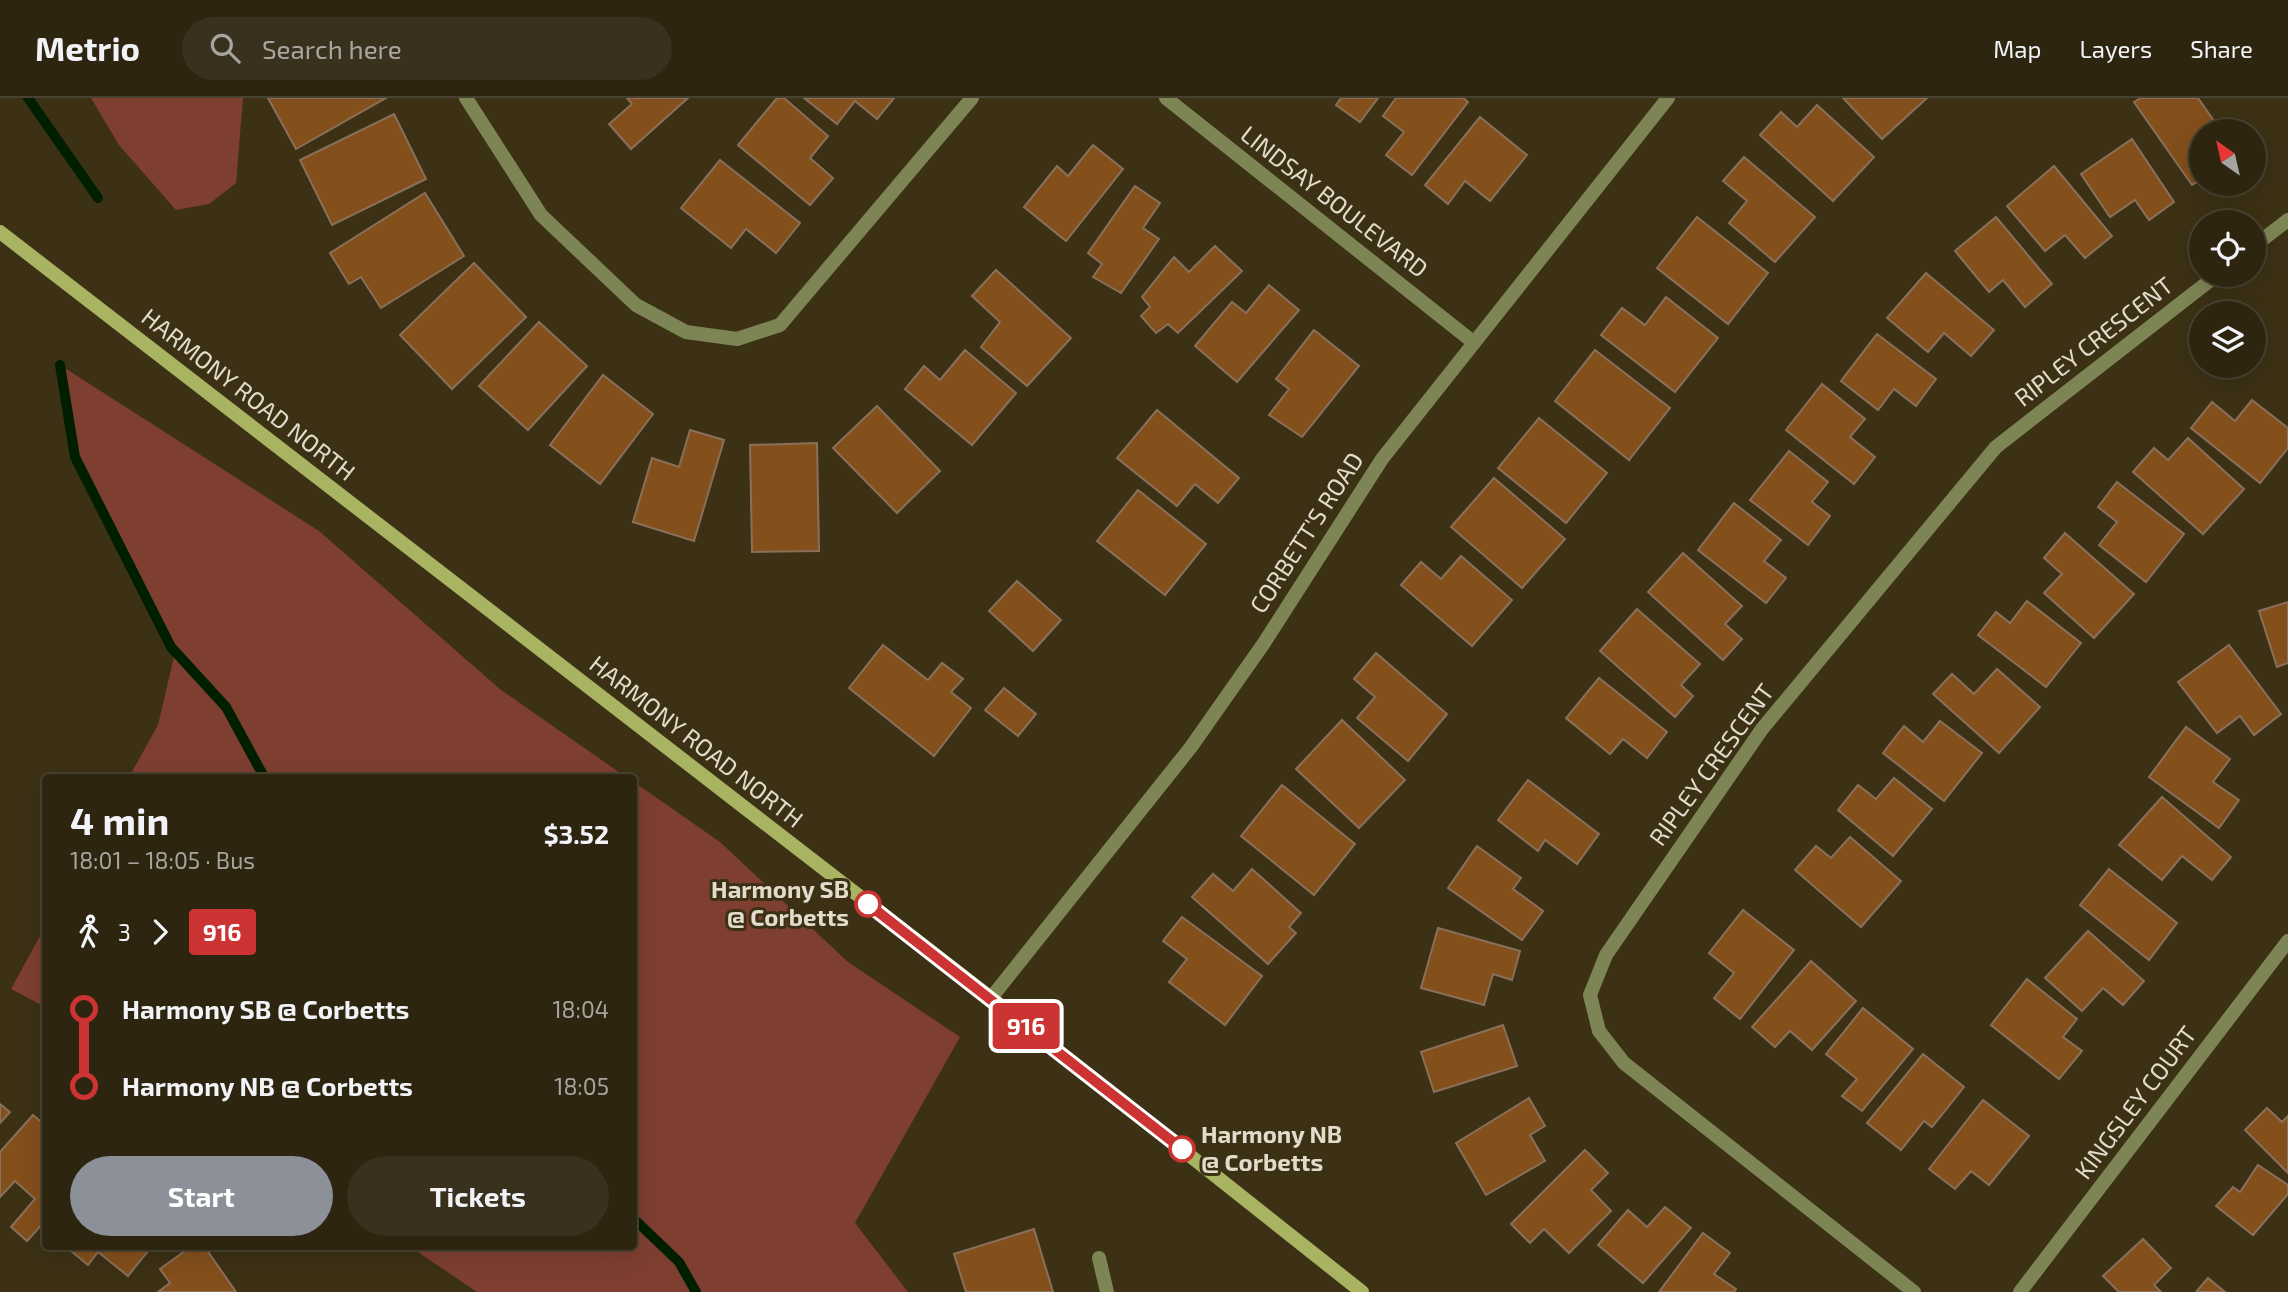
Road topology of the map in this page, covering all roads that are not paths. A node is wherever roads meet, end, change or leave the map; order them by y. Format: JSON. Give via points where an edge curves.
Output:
{"nodes":[{"id":1,"x":466,"y":98,"type":"edge"},
{"id":2,"x":972,"y":98,"type":"edge"},
{"id":3,"x":1166,"y":98,"type":"edge"},
{"id":4,"x":1668,"y":98,"type":"edge"},
{"id":5,"x":2288,"y":220,"type":"edge"},
{"id":6,"x":0,"y":232,"type":"edge"},
{"id":7,"x":2266,"y":237,"type":"edge"},
{"id":8,"x":2202,"y":287,"type":"edge"},
{"id":9,"x":1473,"y":342,"type":"junction"},
{"id":10,"x":2288,"y":941,"type":"edge"},
{"id":11,"x":991,"y":998,"type":"junction"},
{"id":12,"x":1099,"y":1258,"type":"dead end"},
{"id":13,"x":1353,"y":1289,"type":"edge"},
{"id":14,"x":1107,"y":1292,"type":"edge"},
{"id":15,"x":1914,"y":1292,"type":"edge"},
{"id":16,"x":2020,"y":1292,"type":"edge"}],
"edges":[{"from":1,"to":2,"type":"street","via":[[541,215],[636,304],[686,332],[737,339],[780,325]]},
{"from":3,"to":9,"type":"street","name":"LINDSAY BOULEVARD"},
{"from":4,"to":9,"type":"street","name":"CORBETT'S ROAD"},
{"from":5,"to":7,"type":"street"},
{"from":6,"to":11,"type":"main road","name":"HARMONY ROAD NORTH"},
{"from":8,"to":15,"type":"street","name":"RIPLEY CRESCENT","via":[[1996,447],[1762,729],[1606,955],[1590,995],[1598,1031],[1624,1063]]},
{"from":9,"to":11,"type":"street","name":"CORBETT'S ROAD","via":[[1382,460],[1191,747]]},
{"from":10,"to":16,"type":"street","name":"KINGSLEY COURT"},
{"from":11,"to":13,"type":"main road","name":"HARMONY ROAD NORTH"},
{"from":12,"to":14,"type":"street"}]}
